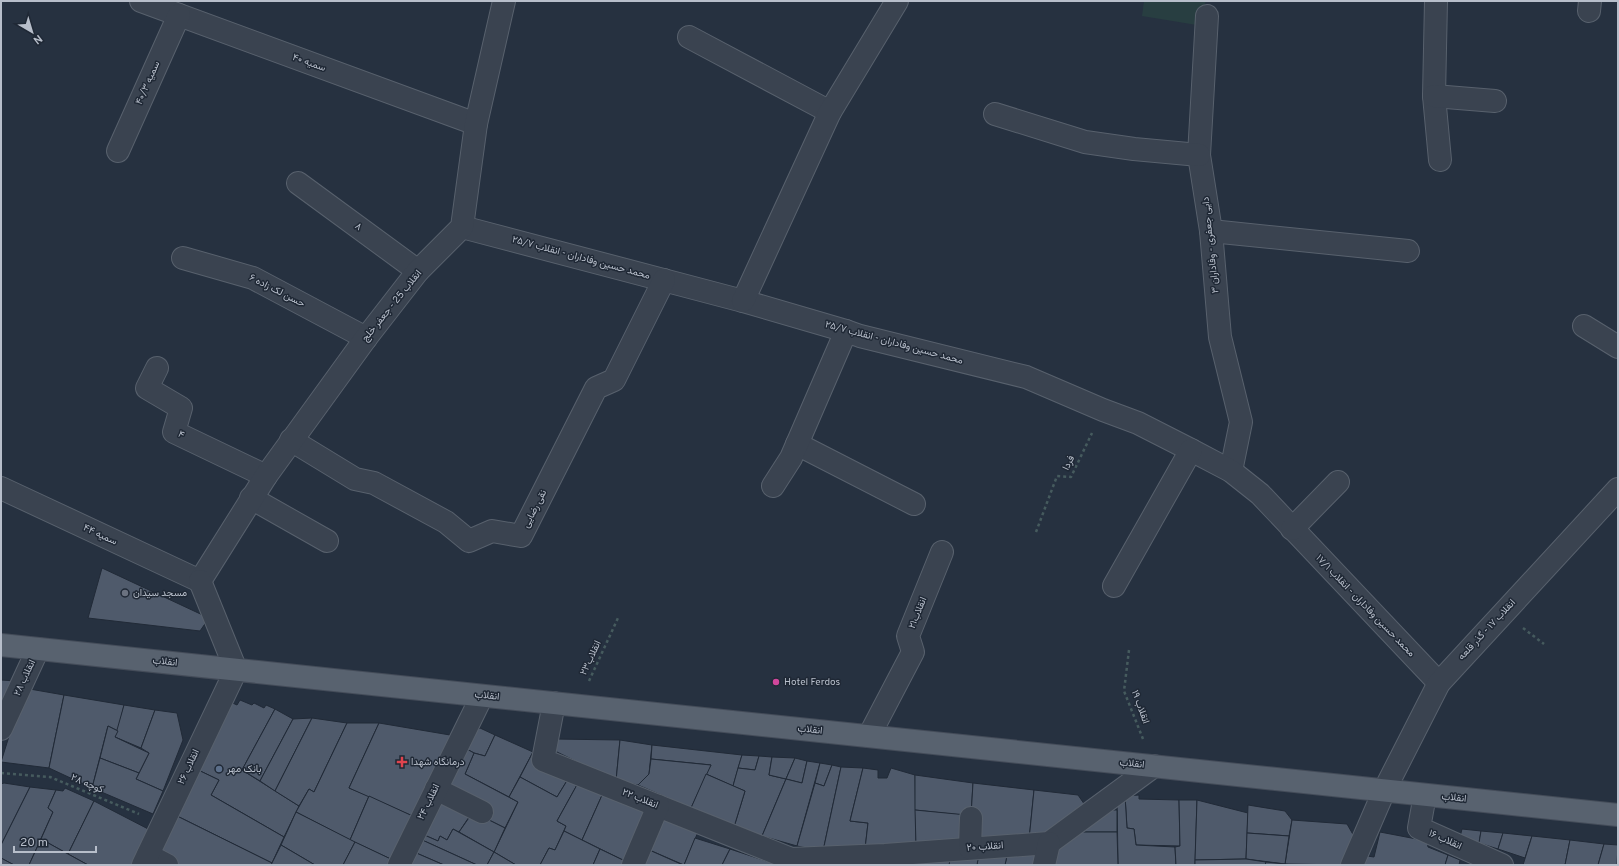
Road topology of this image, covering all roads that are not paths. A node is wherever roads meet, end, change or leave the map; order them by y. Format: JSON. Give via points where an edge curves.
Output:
{"nodes":[{"id":1,"x":141,"y":1,"type":"edge"},
{"id":2,"x":504,"y":1,"type":"edge"},
{"id":3,"x":897,"y":1,"type":"edge"},
{"id":4,"x":1436,"y":1,"type":"edge"},
{"id":5,"x":179,"y":15,"type":"junction"},
{"id":6,"x":1207,"y":16,"type":"dead end"},
{"id":7,"x":689,"y":37,"type":"dead end"},
{"id":8,"x":1434,"y":96,"type":"junction"},
{"id":9,"x":1495,"y":101,"type":"dead end"},
{"id":10,"x":830,"y":112,"type":"junction"},
{"id":11,"x":995,"y":114,"type":"dead end"},
{"id":12,"x":476,"y":124,"type":"junction"},
{"id":13,"x":118,"y":151,"type":"dead end"},
{"id":14,"x":1199,"y":155,"type":"junction"},
{"id":15,"x":1440,"y":160,"type":"dead end"},
{"id":16,"x":298,"y":183,"type":"dead end"},
{"id":17,"x":462,"y":227,"type":"junction"},
{"id":18,"x":1211,"y":231,"type":"junction"},
{"id":19,"x":1408,"y":251,"type":"dead end"},
{"id":20,"x":183,"y":258,"type":"dead end"},
{"id":21,"x":418,"y":271,"type":"junction"},
{"id":22,"x":664,"y":280,"type":"junction"},
{"id":23,"x":743,"y":301,"type":"junction"},
{"id":24,"x":1584,"y":326,"type":"dead end"},
{"id":25,"x":846,"y":331,"type":"junction"},
{"id":26,"x":366,"y":338,"type":"junction"},
{"id":27,"x":1618,"y":347,"type":"edge"},
{"id":28,"x":157,"y":368,"type":"dead end"},
{"id":29,"x":291,"y":440,"type":"junction"},
{"id":30,"x":797,"y":444,"type":"junction"},
{"id":31,"x":1191,"y":450,"type":"junction"},
{"id":32,"x":1230,"y":471,"type":"junction"},
{"id":33,"x":266,"y":476,"type":"junction"},
{"id":34,"x":1338,"y":482,"type":"dead end"},
{"id":35,"x":773,"y":486,"type":"dead end"},
{"id":36,"x":1,"y":488,"type":"edge"},
{"id":37,"x":1618,"y":489,"type":"edge"},
{"id":38,"x":251,"y":498,"type":"junction"},
{"id":39,"x":914,"y":504,"type":"dead end"},
{"id":40,"x":1292,"y":529,"type":"junction"},
{"id":41,"x":327,"y":541,"type":"dead end"},
{"id":42,"x":942,"y":552,"type":"dead end"},
{"id":43,"x":200,"y":581,"type":"junction"},
{"id":44,"x":1114,"y":586,"type":"dead end"},
{"id":45,"x":1,"y":645,"type":"edge"},
{"id":46,"x":38,"y":649,"type":"junction"},
{"id":47,"x":236,"y":670,"type":"junction"},
{"id":48,"x":1439,"y":682,"type":"junction"},
{"id":49,"x":482,"y":696,"type":"junction"},
{"id":50,"x":554,"y":703,"type":"junction"},
{"id":51,"x":1,"y":729,"type":"edge"},
{"id":52,"x":869,"y":736,"type":"junction"},
{"id":53,"x":1154,"y":766,"type":"junction"},
{"id":54,"x":436,"y":789,"type":"junction"},
{"id":55,"x":1384,"y":791,"type":"junction"},
{"id":56,"x":1425,"y":795,"type":"junction"},
{"id":57,"x":658,"y":806,"type":"junction"},
{"id":58,"x":482,"y":812,"type":"dead end"},
{"id":59,"x":1618,"y":815,"type":"edge"},
{"id":60,"x":971,"y":818,"type":"dead end"},
{"id":61,"x":1049,"y":843,"type":"junction"},
{"id":62,"x":970,"y":848,"type":"junction"},
{"id":63,"x":792,"y":859,"type":"joint"},
{"id":64,"x":145,"y":860,"type":"edge"},
{"id":65,"x":883,"y":860,"type":"edge"},
{"id":66,"x":167,"y":865,"type":"edge"},
{"id":67,"x":399,"y":865,"type":"edge"},
{"id":68,"x":633,"y":865,"type":"edge"},
{"id":69,"x":1044,"y":865,"type":"edge"},
{"id":70,"x":1352,"y":865,"type":"edge"},
{"id":71,"x":1502,"y":865,"type":"edge"}],
"edges":[{"from":1,"to":5,"type":"street","name":"سمیه ۴۰"},
{"from":2,"to":12,"type":"street"},
{"from":3,"to":10,"type":"street"},
{"from":4,"to":8,"type":"street"},
{"from":5,"to":12,"type":"street","name":"سمیه ۴۰"},
{"from":5,"to":13,"type":"street","name":"سمیه ۴۰/۳"},
{"from":6,"to":14,"type":"street","name":"دایی جعفری - وفاداران ۳"},
{"from":7,"to":10,"type":"street"},
{"from":8,"to":9,"type":"street"},
{"from":8,"to":15,"type":"street"},
{"from":10,"to":23,"type":"street"},
{"from":11,"to":14,"type":"street","via":[[1086,142]]},
{"from":12,"to":17,"type":"street"},
{"from":14,"to":18,"type":"street","name":"دایی جعفری - وفاداران ۳"},
{"from":16,"to":21,"type":"street","name":"۸"},
{"from":17,"to":21,"type":"street","name":"انقلاب 25 - جعفر خلج"},
{"from":17,"to":22,"type":"street","name":"محمد حسین وفاداران - انقلاب ۲۵/۷"},
{"from":18,"to":19,"type":"street"},
{"from":18,"to":32,"type":"street","name":"دایی جعفری - وفاداران ۳","via":[[1220,337],[1241,422]]},
{"from":20,"to":26,"type":"street","name":"۶ حسن لک زاده","via":[[253,278]]},
{"from":21,"to":26,"type":"street","name":"انقلاب 25 - جعفر خلج"},
{"from":22,"to":23,"type":"street","name":"محمد حسین وفاداران - انقلاب ۲۵/۷"},
{"from":22,"to":29,"type":"street","name":"نقی رضایی","via":[[614,380],[596,388],[521,536],[492,531],[469,541],[446,522],[374,483],[355,479]]},
{"from":23,"to":25,"type":"street","name":"محمد حسین وفاداران - انقلاب ۲۵/۷"},
{"from":24,"to":27,"type":"street"},
{"from":25,"to":30,"type":"street"},
{"from":25,"to":31,"type":"street","name":"محمد حسین وفاداران - انقلاب ۲۵/۷","via":[[1026,377],[1138,423]]},
{"from":26,"to":29,"type":"street","name":"انقلاب 25 - جعفر خلج"},
{"from":28,"to":33,"type":"street","name":"۴","via":[[147,388],[181,408],[174,432]]},
{"from":29,"to":33,"type":"street","name":"انقلاب 25 - جعفر خلج"},
{"from":30,"to":35,"type":"street"},
{"from":30,"to":39,"type":"street"},
{"from":31,"to":32,"type":"street","name":"محمد حسین وفاداران - انقلاب ۲۵/۷"},
{"from":31,"to":44,"type":"street"},
{"from":32,"to":40,"type":"street","name":"محمد حسین وفاداران - انقلاب ۲۵/۷","via":[[1260,494]]},
{"from":33,"to":38,"type":"street","name":"انقلاب 25 - جعفر خلج"},
{"from":34,"to":40,"type":"street"},
{"from":36,"to":43,"type":"street","name":"سمیه ۴۴"},
{"from":37,"to":48,"type":"street","name":"انقلاب ۱۷ - گذر قلعه"},
{"from":38,"to":41,"type":"street"},
{"from":38,"to":43,"type":"street","name":"انقلاب 25 - جعفر خلج"},
{"from":40,"to":48,"type":"street","name":"محمد حسین وفاداران - انقلاب ۱۷/۱"},
{"from":42,"to":52,"type":"street","name":"انقلاب۲۱","via":[[908,636],[913,652]]},
{"from":43,"to":47,"type":"street"},
{"from":45,"to":46,"type":"main road","name":"انقلاب"},
{"from":46,"to":47,"type":"main road","name":"انقلاب"},
{"from":46,"to":51,"type":"street","name":"انقلاب ۲۸"},
{"from":47,"to":49,"type":"main road","name":"انقلاب"},
{"from":47,"to":64,"type":"street","name":"انقلاب ۲۶"},
{"from":48,"to":55,"type":"street","name":"انقلاب ۱۷ - گذر قلعه"},
{"from":49,"to":50,"type":"main road","name":"انقلاب"},
{"from":49,"to":54,"type":"street","name":"انقلاب ۲۴"},
{"from":50,"to":52,"type":"main road","name":"انقلاب"},
{"from":50,"to":57,"type":"street","name":"انقلاب ۲۲","via":[[542,760]]},
{"from":52,"to":53,"type":"main road","name":"انقلاب"},
{"from":53,"to":55,"type":"main road","name":"انقلاب"},
{"from":53,"to":61,"type":"street"},
{"from":54,"to":58,"type":"street"},
{"from":54,"to":67,"type":"street","name":"انقلاب ۲۴"},
{"from":55,"to":56,"type":"main road","name":"انقلاب"},
{"from":55,"to":70,"type":"street","name":"انقلاب ۱۷ - گذر قلعه"},
{"from":56,"to":59,"type":"main road","name":"انقلاب"},
{"from":56,"to":71,"type":"street","name":"انقلاب ۱۶","via":[[1419,828]]},
{"from":57,"to":63,"type":"street","name":"انقلاب ۲۲"},
{"from":57,"to":68,"type":"street"},
{"from":60,"to":62,"type":"street"},
{"from":61,"to":62,"type":"street","name":"انقلاب ۲۰"},
{"from":61,"to":69,"type":"street"},
{"from":62,"to":65,"type":"street","name":"انقلاب ۲۰"},
{"from":63,"to":65,"type":"street","name":"انقلاب ۲۰"},
{"from":64,"to":66,"type":"street"}]}
